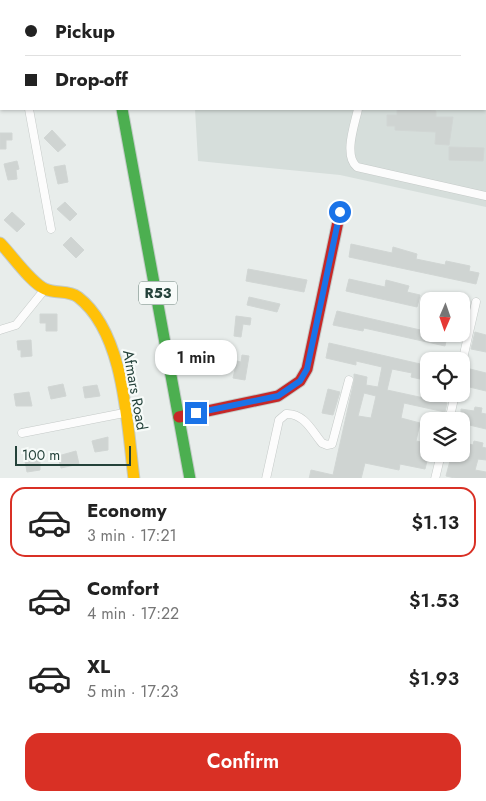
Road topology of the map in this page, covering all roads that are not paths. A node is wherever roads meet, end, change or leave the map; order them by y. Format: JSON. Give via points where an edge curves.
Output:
{"nodes":[{"id":1,"x":28,"y":110,"type":"edge"},
{"id":2,"x":122,"y":110,"type":"edge"},
{"id":3,"x":358,"y":110,"type":"edge"},
{"id":4,"x":486,"y":196,"type":"edge"},
{"id":5,"x":340,"y":212,"type":"dead end"},
{"id":6,"x":51,"y":229,"type":"dead end"},
{"id":7,"x":0,"y":243,"type":"edge"},
{"id":8,"x":44,"y":289,"type":"junction"},
{"id":9,"x":476,"y":302,"type":"dead end"},
{"id":10,"x":0,"y":330,"type":"edge"},
{"id":11,"x":464,"y":352,"type":"edge"},
{"id":12,"x":348,"y":380,"type":"dead end"},
{"id":13,"x":124,"y":413,"type":"junction"},
{"id":14,"x":179,"y":417,"type":"junction"},
{"id":15,"x":22,"y":433,"type":"dead end"},
{"id":16,"x":439,"y":462,"type":"edge"},
{"id":17,"x":134,"y":478,"type":"edge"},
{"id":18,"x":190,"y":478,"type":"edge"},
{"id":19,"x":266,"y":478,"type":"edge"},
{"id":20,"x":435,"y":478,"type":"edge"}],
"edges":[{"from":1,"to":6,"type":"street"},
{"from":2,"to":14,"type":"street","number":"R53"},
{"from":3,"to":4,"type":"street","via":[[351,144],[353,162],[361,168]]},
{"from":5,"to":14,"type":"street","via":[[307,369],[300,381],[278,396]]},
{"from":7,"to":8,"type":"street"},
{"from":8,"to":10,"type":"street","via":[[16,325]]},
{"from":8,"to":13,"type":"street","name":"Afmars Road","via":[[69,292],[78,297],[104,328],[113,348]]},
{"from":9,"to":11,"type":"street"},
{"from":12,"to":19,"type":"street","via":[[332,444],[322,443],[302,418],[286,414],[279,420]]},
{"from":13,"to":15,"type":"street"},
{"from":13,"to":17,"type":"street","name":"Afmars Road"},
{"from":14,"to":18,"type":"street","number":"R53"},
{"from":16,"to":20,"type":"street"}]}
